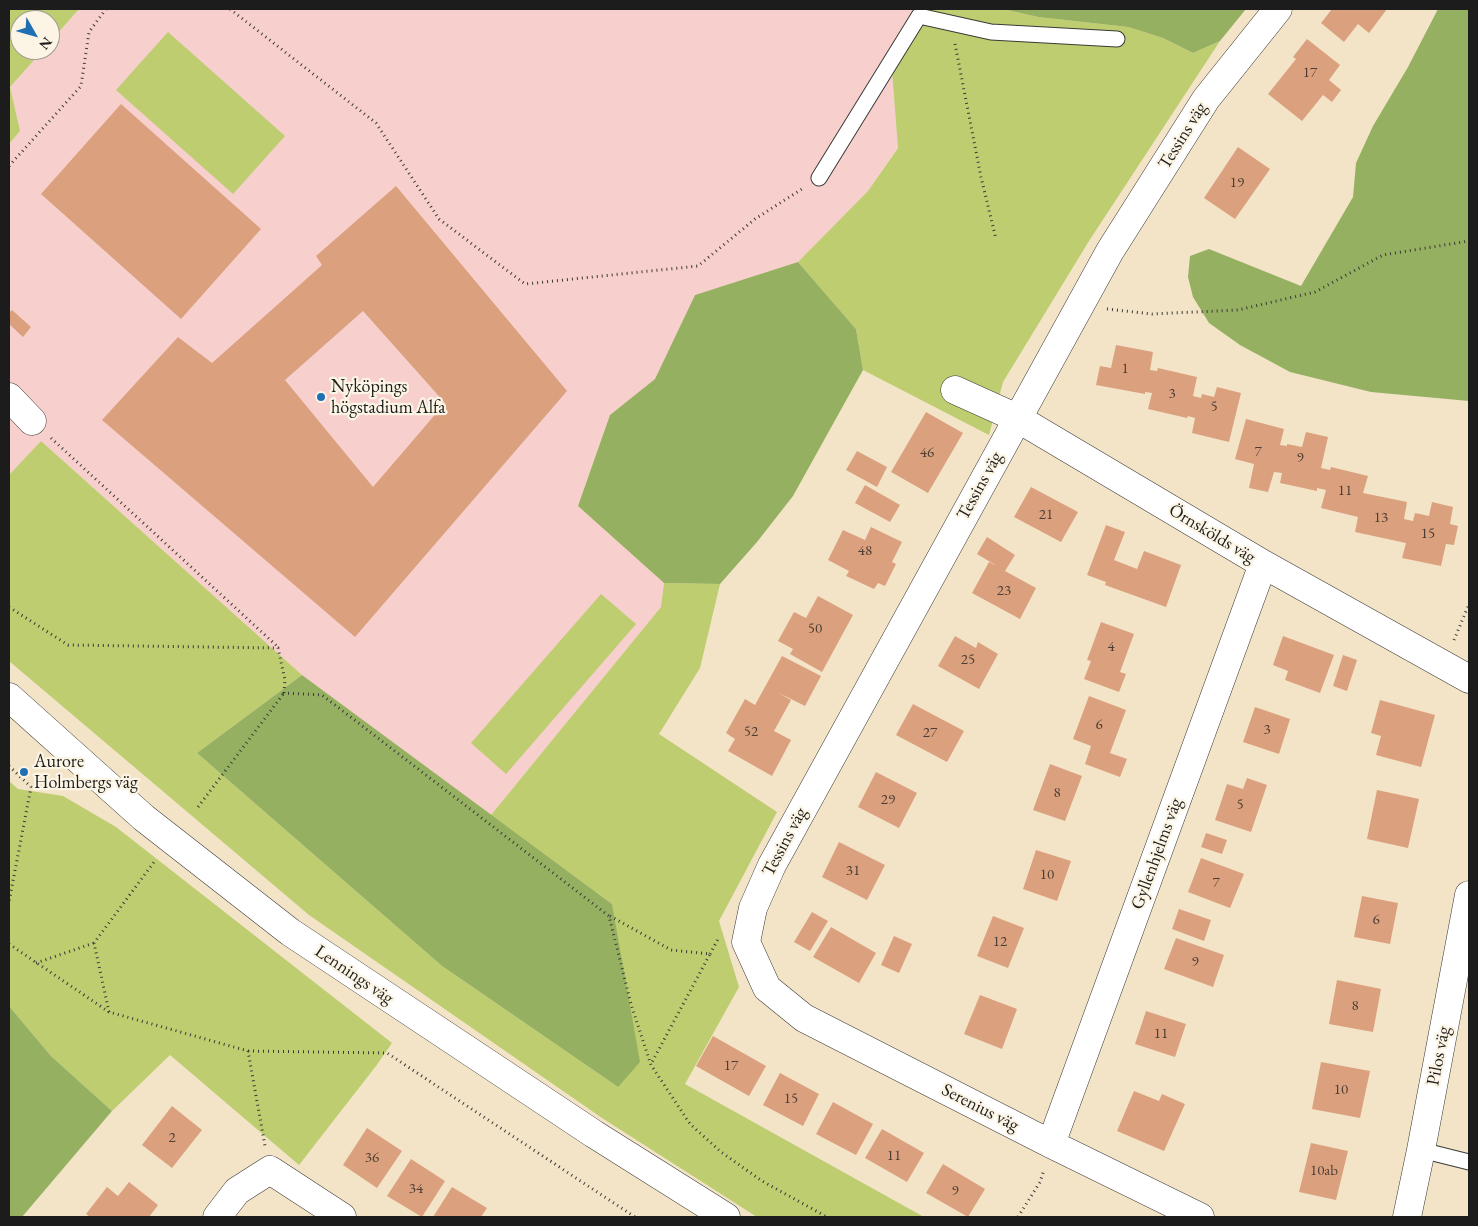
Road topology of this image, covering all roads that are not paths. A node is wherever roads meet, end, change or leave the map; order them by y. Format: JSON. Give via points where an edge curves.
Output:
{"nodes":[{"id":1,"x":1278,"y":9,"type":"edge"},
{"id":2,"x":1117,"y":39,"type":"dead end"},
{"id":3,"x":819,"y":178,"type":"road end"},
{"id":4,"x":955,"y":390,"type":"dead end"},
{"id":5,"x":9,"y":397,"type":"edge"},
{"id":6,"x":1017,"y":418,"type":"junction"},
{"id":7,"x":32,"y":421,"type":"road end"},
{"id":8,"x":1263,"y":564,"type":"junction"},
{"id":9,"x":1469,"y":679,"type":"edge"},
{"id":10,"x":9,"y":697,"type":"edge"},
{"id":11,"x":1469,"y":895,"type":"edge"},
{"id":12,"x":767,"y":988,"type":"joint"},
{"id":13,"x":1052,"y":1144,"type":"junction"},
{"id":14,"x":1422,"y":1150,"type":"junction"},
{"id":15,"x":1469,"y":1162,"type":"edge"},
{"id":16,"x":218,"y":1217,"type":"edge"},
{"id":17,"x":342,"y":1217,"type":"edge"},
{"id":18,"x":726,"y":1217,"type":"edge"},
{"id":19,"x":1200,"y":1217,"type":"edge"},
{"id":20,"x":1407,"y":1217,"type":"edge"}],
"edges":[{"from":1,"to":6,"type":"street","name":"Tessins väg","via":[[1206,98],[1110,251]]},
{"from":2,"to":3,"type":"lane","via":[[991,32],[919,16]]},
{"from":4,"to":6,"type":"street","name":"Örnskölds väg"},
{"from":5,"to":7,"type":"street"},
{"from":6,"to":8,"type":"street","name":"Örnskölds väg"},
{"from":6,"to":12,"type":"street","name":"Tessins väg","via":[[756,899],[746,942]]},
{"from":8,"to":9,"type":"street","name":"Örnskölds väg"},
{"from":8,"to":13,"type":"street","name":"Gyllenhjelms väg"},
{"from":10,"to":18,"type":"street","name":"Lennings väg","via":[[144,818],[290,932],[594,1134]]},
{"from":11,"to":14,"type":"street","name":"Pilos väg"},
{"from":12,"to":13,"type":"street","name":"Serenius väg","via":[[804,1018]]},
{"from":13,"to":19,"type":"street","name":"Serenius väg"},
{"from":14,"to":15,"type":"lane"},
{"from":14,"to":20,"type":"street","name":"Pilos väg"},
{"from":16,"to":17,"type":"street","via":[[237,1191],[270,1170]]}]}
